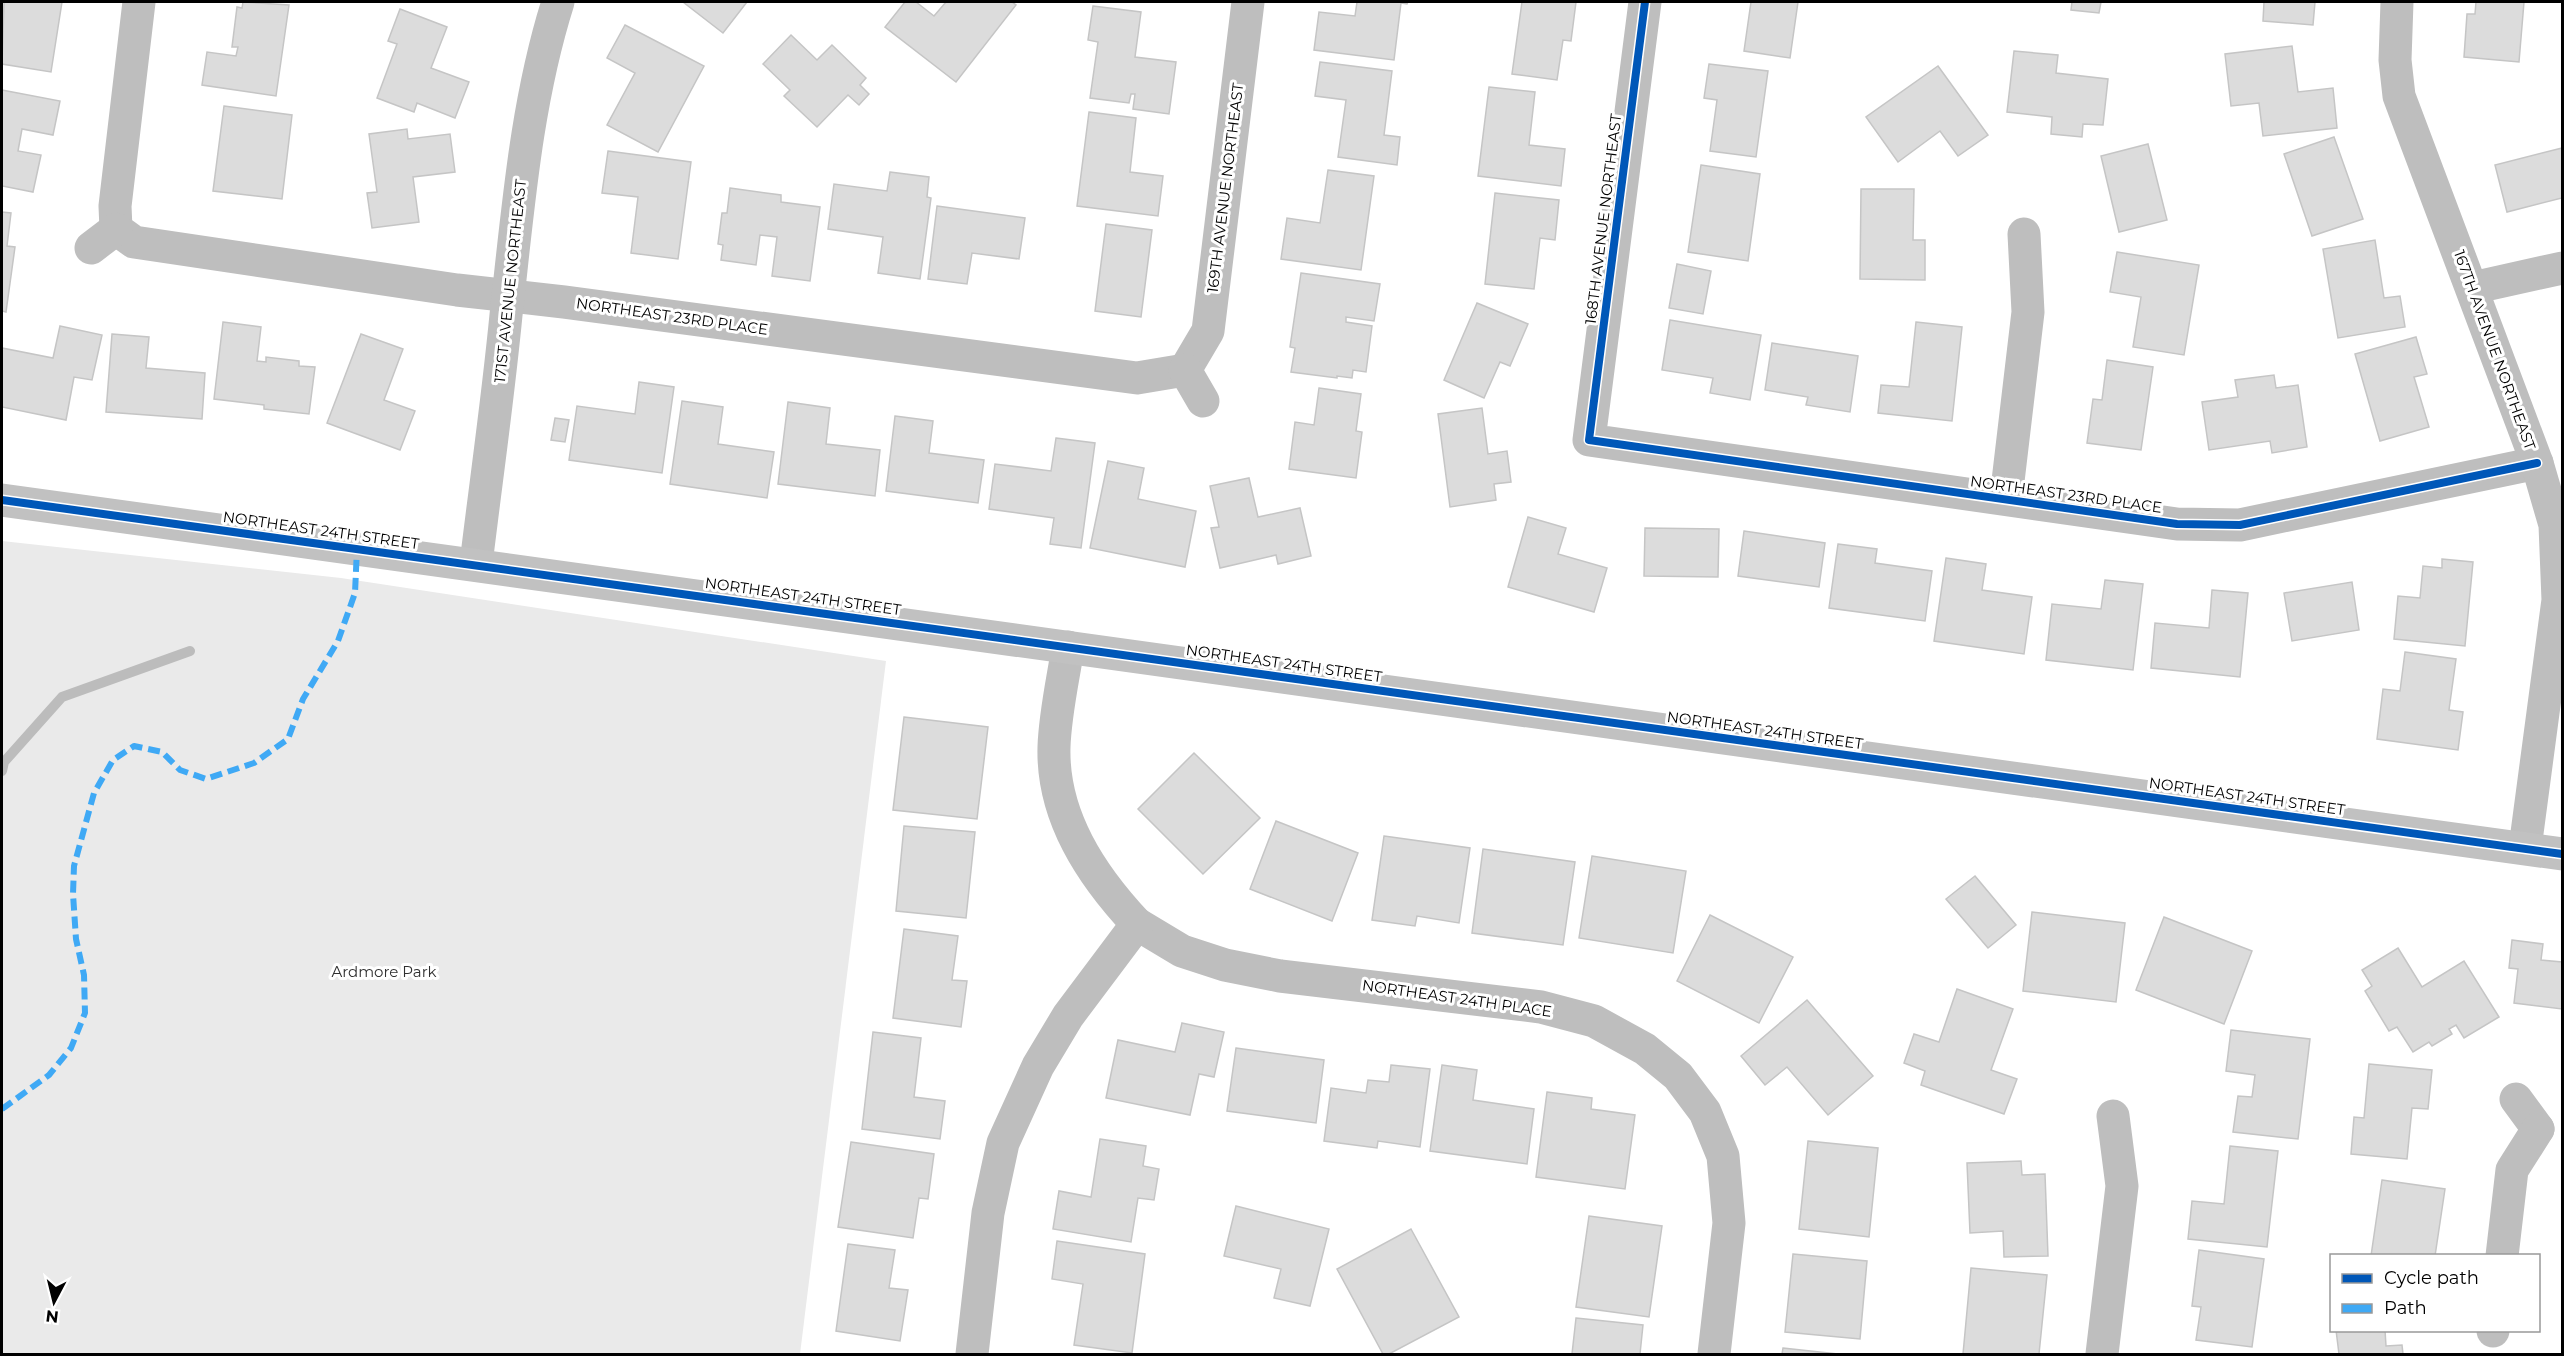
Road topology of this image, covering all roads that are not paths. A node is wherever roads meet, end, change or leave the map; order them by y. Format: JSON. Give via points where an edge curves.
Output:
{"nodes":[{"id":1,"x":140,"y":2,"type":"edge"},
{"id":2,"x":558,"y":2,"type":"edge"},
{"id":3,"x":1248,"y":2,"type":"edge"},
{"id":4,"x":1645,"y":2,"type":"edge"},
{"id":5,"x":2397,"y":2,"type":"edge"},
{"id":6,"x":2024,"y":234,"type":"dead end"},
{"id":7,"x":2562,"y":268,"type":"edge"},
{"id":8,"x":2472,"y":288,"type":"junction"},
{"id":9,"x":508,"y":296,"type":"junction"},
{"id":10,"x":1185,"y":370,"type":"junction"},
{"id":11,"x":1203,"y":401,"type":"dead end"},
{"id":12,"x":1589,"y":440,"type":"joint"},
{"id":13,"x":2537,"y":463,"type":"junction"},
{"id":14,"x":2006,"y":498,"type":"junction"},
{"id":15,"x":2,"y":500,"type":"edge"},
{"id":16,"x":476,"y":564,"type":"junction"},
{"id":17,"x":2560,"y":600,"type":"edge"},
{"id":18,"x":1068,"y":647,"type":"junction"},
{"id":19,"x":2525,"y":848,"type":"junction"},
{"id":20,"x":2562,"y":854,"type":"edge"},
{"id":21,"x":1137,"y":924,"type":"junction"},
{"id":22,"x":2516,"y":1099,"type":"dead end"},
{"id":23,"x":2114,"y":1116,"type":"dead end"},
{"id":24,"x":2550,"y":1126,"type":"edge"},
{"id":25,"x":2502,"y":1254,"type":"edge"},
{"id":26,"x":972,"y":1354,"type":"edge"},
{"id":27,"x":1714,"y":1354,"type":"edge"},
{"id":28,"x":2102,"y":1354,"type":"edge"}],
"edges":[{"from":1,"to":9,"type":"street","name":"NORTHEAST 23RD PLACE","via":[[115,206],[104,238]]},
{"from":2,"to":9,"type":"street","name":"171ST AVENUE NORTHEAST","via":[[525,150]]},
{"from":3,"to":10,"type":"street","name":"169TH AVENUE NORTHEAST","via":[[1208,331]]},
{"from":4,"to":12,"type":"street","name":"168TH AVENUE NORTHEAST"},
{"from":5,"to":8,"type":"street","name":"167TH AVENUE NORTHEAST","via":[[2395,60],[2399,96]]},
{"from":6,"to":14,"type":"street","via":[[2028,312]]},
{"from":7,"to":8,"type":"street"},
{"from":8,"to":13,"type":"street","name":"167TH AVENUE NORTHEAST"},
{"from":9,"to":10,"type":"street","name":"NORTHEAST 23RD PLACE","via":[[1137,378]]},
{"from":9,"to":16,"type":"street","name":"171ST AVENUE NORTHEAST"},
{"from":10,"to":11,"type":"street"},
{"from":12,"to":14,"type":"street","name":"NORTHEAST 23RD PLACE"},
{"from":13,"to":14,"type":"street","name":"NORTHEAST 23RD PLACE","via":[[2240,525],[2177,524]]},
{"from":13,"to":17,"type":"street","name":"167TH AVENUE NORTHEAST","via":[[2555,525]]},
{"from":15,"to":16,"type":"main road","name":"NORTHEAST 24TH STREET"},
{"from":16,"to":18,"type":"main road","name":"NORTHEAST 24TH STREET"},
{"from":17,"to":19,"type":"street","name":"167TH AVENUE NORTHEAST"},
{"from":18,"to":19,"type":"main road","name":"NORTHEAST 24TH STREET"},
{"from":18,"to":21,"type":"street","via":[[1054,747],[1056,782],[1064,815],[1087,862]]},
{"from":19,"to":20,"type":"main road","name":"NORTHEAST 24TH STREET"},
{"from":21,"to":26,"type":"street","via":[[1062,1026],[1038,1066],[1003,1143],[988,1213]]},
{"from":21,"to":27,"type":"street","name":"NORTHEAST 24TH PLACE","via":[[1182,951],[1225,965],[1281,976],[1541,1007],[1594,1021],[1645,1049],[1678,1077],[1705,1112],[1723,1155],[1730,1223]]},
{"from":22,"to":24,"type":"street"},
{"from":23,"to":28,"type":"street","via":[[2122,1186]]},
{"from":24,"to":25,"type":"street","via":[[2512,1170]]}]}
